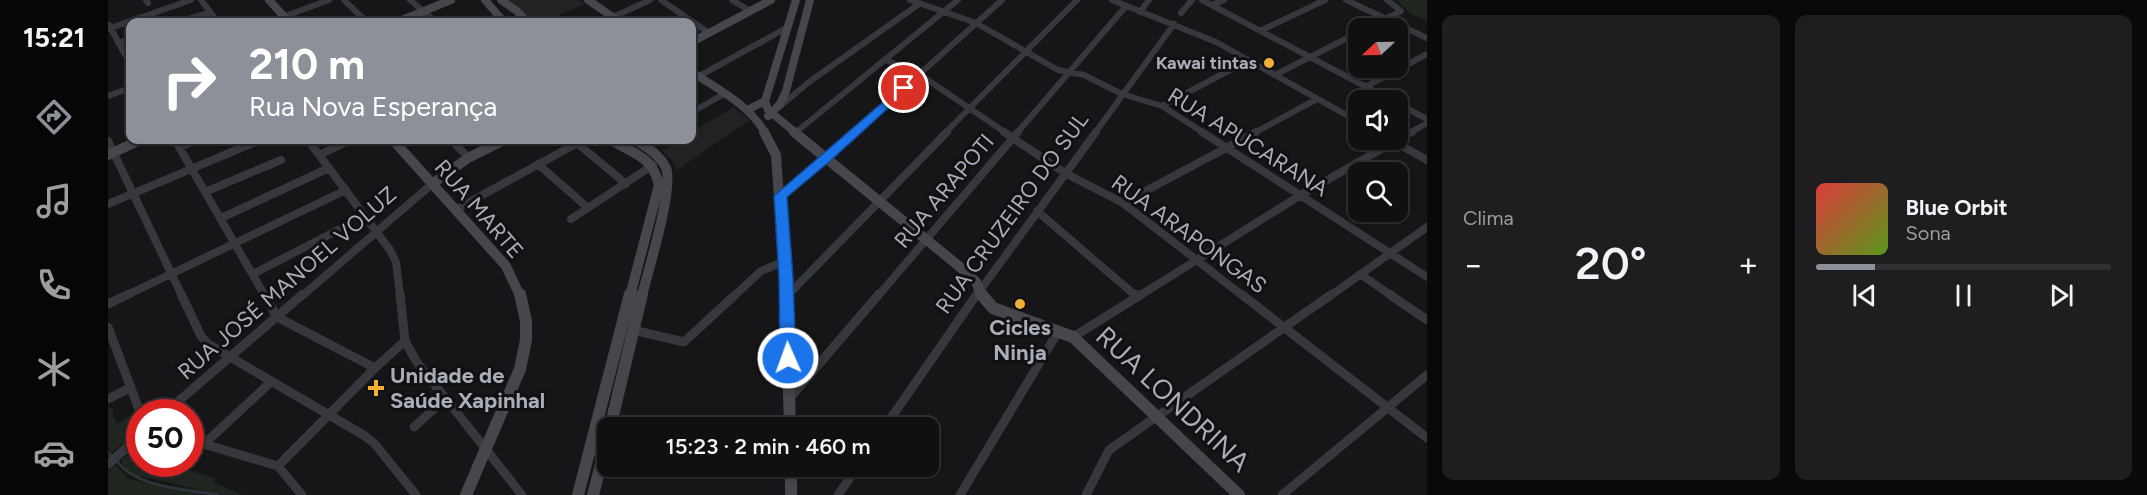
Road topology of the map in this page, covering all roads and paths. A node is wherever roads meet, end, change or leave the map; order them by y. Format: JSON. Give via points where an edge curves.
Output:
{"nodes":[{"id":1,"x":191,"y":0,"type":"edge"},
{"id":2,"x":201,"y":0,"type":"edge"},
{"id":3,"x":269,"y":0,"type":"edge"},
{"id":4,"x":329,"y":0,"type":"edge"},
{"id":5,"x":344,"y":0,"type":"edge"},
{"id":6,"x":410,"y":0,"type":"edge"},
{"id":7,"x":451,"y":0,"type":"edge"},
{"id":8,"x":485,"y":0,"type":"edge"},
{"id":9,"x":588,"y":0,"type":"edge"},
{"id":10,"x":650,"y":0,"type":"edge"},
{"id":11,"x":661,"y":0,"type":"edge"},
{"id":12,"x":732,"y":0,"type":"edge"},
{"id":13,"x":771,"y":0,"type":"edge"},
{"id":14,"x":796,"y":0,"type":"edge"},
{"id":15,"x":810,"y":0,"type":"edge"},
{"id":16,"x":958,"y":0,"type":"edge"},
{"id":17,"x":1002,"y":0,"type":"edge"},
{"id":18,"x":1077,"y":0,"type":"edge"},
{"id":19,"x":1112,"y":0,"type":"edge"},
{"id":20,"x":1149,"y":0,"type":"edge"},
{"id":21,"x":1192,"y":0,"type":"edge"},
{"id":22,"x":1202,"y":0,"type":"edge"},
{"id":23,"x":1224,"y":0,"type":"edge"},
{"id":24,"x":1325,"y":0,"type":"edge"},
{"id":25,"x":1346,"y":0,"type":"edge"},
{"id":26,"x":1387,"y":0,"type":"edge"},
{"id":27,"x":914,"y":1,"type":"edge"},
{"id":28,"x":503,"y":2,"type":"edge"},
{"id":29,"x":1212,"y":5,"type":"junction"},
{"id":30,"x":1126,"y":6,"type":"junction"},
{"id":31,"x":423,"y":11,"type":"junction"},
{"id":32,"x":750,"y":11,"type":"junction"},
{"id":33,"x":210,"y":12,"type":"junction"},
{"id":34,"x":945,"y":12,"type":"junction"},
{"id":35,"x":1140,"y":12,"type":"junction"},
{"id":36,"x":1181,"y":13,"type":"dead end"},
{"id":37,"x":613,"y":17,"type":"joint"},
{"id":38,"x":136,"y":18,"type":"edge"},
{"id":39,"x":191,"y":18,"type":"edge"},
{"id":40,"x":215,"y":18,"type":"edge"},
{"id":41,"x":285,"y":18,"type":"edge"},
{"id":42,"x":291,"y":18,"type":"edge"},
{"id":43,"x":364,"y":18,"type":"edge"},
{"id":44,"x":406,"y":18,"type":"edge"},
{"id":45,"x":431,"y":18,"type":"edge"},
{"id":46,"x":501,"y":18,"type":"edge"},
{"id":47,"x":524,"y":18,"type":"edge"},
{"id":48,"x":688,"y":18,"type":"edge"},
{"id":49,"x":1384,"y":18,"type":"edge"},
{"id":50,"x":1388,"y":18,"type":"edge"},
{"id":51,"x":126,"y":21,"type":"edge"},
{"id":52,"x":976,"y":23,"type":"junction"},
{"id":53,"x":696,"y":24,"type":"edge"},
{"id":54,"x":1174,"y":24,"type":"junction"},
{"id":55,"x":109,"y":27,"type":"edge"},
{"id":56,"x":1408,"y":29,"type":"edge"},
{"id":57,"x":1260,"y":30,"type":"junction"},
{"id":58,"x":710,"y":33,"type":"junction"},
{"id":59,"x":784,"y":33,"type":"junction"},
{"id":60,"x":799,"y":38,"type":"junction"},
{"id":61,"x":1348,"y":38,"type":"edge"},
{"id":62,"x":1427,"y":38,"type":"edge"},
{"id":63,"x":126,"y":40,"type":"edge"},
{"id":64,"x":696,"y":40,"type":"edge"},
{"id":65,"x":118,"y":43,"type":"junction"},
{"id":66,"x":1027,"y":52,"type":"junction"},
{"id":67,"x":1427,"y":54,"type":"edge"},
{"id":68,"x":126,"y":57,"type":"edge"},
{"id":69,"x":1311,"y":57,"type":"junction"},
{"id":70,"x":886,"y":60,"type":"junction"},
{"id":71,"x":1249,"y":60,"type":"junction"},
{"id":72,"x":1069,"y":72,"type":"junction"},
{"id":73,"x":920,"y":74,"type":"junction"},
{"id":74,"x":696,"y":75,"type":"edge"},
{"id":75,"x":1275,"y":75,"type":"junction"},
{"id":76,"x":696,"y":77,"type":"edge"},
{"id":77,"x":773,"y":81,"type":"junction"},
{"id":78,"x":809,"y":82,"type":"junction"},
{"id":79,"x":790,"y":83,"type":"junction"},
{"id":80,"x":1365,"y":87,"type":"junction"},
{"id":81,"x":126,"y":89,"type":"edge"},
{"id":82,"x":1371,"y":90,"type":"edge"},
{"id":83,"x":724,"y":94,"type":"junction"},
{"id":84,"x":1122,"y":94,"type":"junction"},
{"id":85,"x":108,"y":96,"type":"edge"},
{"id":86,"x":1317,"y":99,"type":"junction"},
{"id":87,"x":765,"y":101,"type":"junction"},
{"id":88,"x":1162,"y":106,"type":"junction"},
{"id":89,"x":970,"y":109,"type":"junction"},
{"id":90,"x":696,"y":110,"type":"edge"},
{"id":91,"x":747,"y":110,"type":"junction"},
{"id":92,"x":1408,"y":110,"type":"edge"},
{"id":93,"x":774,"y":111,"type":"junction"},
{"id":94,"x":1348,"y":116,"type":"edge"},
{"id":95,"x":1427,"y":121,"type":"edge"},
{"id":96,"x":759,"y":122,"type":"junction"},
{"id":97,"x":1408,"y":132,"type":"edge"},
{"id":98,"x":795,"y":133,"type":"junction"},
{"id":99,"x":1011,"y":139,"type":"junction"},
{"id":100,"x":108,"y":141,"type":"edge"},
{"id":101,"x":132,"y":144,"type":"edge"},
{"id":102,"x":178,"y":144,"type":"edge"},
{"id":103,"x":250,"y":144,"type":"edge"},
{"id":104,"x":311,"y":144,"type":"edge"},
{"id":105,"x":342,"y":144,"type":"edge"},
{"id":106,"x":397,"y":144,"type":"edge"},
{"id":107,"x":455,"y":144,"type":"edge"},
{"id":108,"x":496,"y":144,"type":"edge"},
{"id":109,"x":575,"y":144,"type":"edge"},
{"id":110,"x":583,"y":144,"type":"edge"},
{"id":111,"x":618,"y":144,"type":"edge"},
{"id":112,"x":642,"y":144,"type":"edge"},
{"id":113,"x":1226,"y":147,"type":"junction"},
{"id":114,"x":1408,"y":148,"type":"edge"},
{"id":115,"x":1378,"y":150,"type":"edge"},
{"id":116,"x":111,"y":154,"type":"edge"},
{"id":117,"x":319,"y":155,"type":"junction"},
{"id":118,"x":470,"y":158,"type":"junction"},
{"id":119,"x":826,"y":158,"type":"junction"},
{"id":120,"x":281,"y":160,"type":"dead end"},
{"id":121,"x":653,"y":160,"type":"junction"},
{"id":122,"x":1427,"y":160,"type":"edge"},
{"id":123,"x":538,"y":164,"type":"junction"},
{"id":124,"x":192,"y":168,"type":"junction"},
{"id":125,"x":329,"y":168,"type":"junction"},
{"id":126,"x":1065,"y":173,"type":"junction"},
{"id":127,"x":779,"y":180,"type":"junction"},
{"id":128,"x":797,"y":181,"type":"junction"},
{"id":129,"x":432,"y":184,"type":"junction"},
{"id":130,"x":626,"y":184,"type":"junction"},
{"id":131,"x":346,"y":190,"type":"junction"},
{"id":132,"x":205,"y":192,"type":"junction"},
{"id":133,"x":133,"y":193,"type":"junction"},
{"id":134,"x":1301,"y":195,"type":"junction"},
{"id":135,"x":780,"y":196,"type":"junction"},
{"id":136,"x":878,"y":201,"type":"junction"},
{"id":137,"x":1123,"y":203,"type":"junction"},
{"id":138,"x":108,"y":204,"type":"edge"},
{"id":139,"x":588,"y":208,"type":"junction"},
{"id":140,"x":455,"y":210,"type":"junction"},
{"id":141,"x":1037,"y":211,"type":"junction"},
{"id":142,"x":221,"y":219,"type":"junction"},
{"id":143,"x":570,"y":219,"type":"dead end"},
{"id":144,"x":1427,"y":227,"type":"edge"},
{"id":145,"x":338,"y":230,"type":"dead end"},
{"id":146,"x":377,"y":232,"type":"junction"},
{"id":147,"x":925,"y":240,"type":"junction"},
{"id":148,"x":235,"y":243,"type":"junction"},
{"id":149,"x":1390,"y":253,"type":"junction"},
{"id":150,"x":1197,"y":260,"type":"junction"},
{"id":151,"x":785,"y":261,"type":"junction"},
{"id":152,"x":171,"y":274,"type":"junction"},
{"id":153,"x":253,"y":274,"type":"junction"},
{"id":154,"x":1360,"y":274,"type":"junction"},
{"id":155,"x":1427,"y":277,"type":"edge"},
{"id":156,"x":786,"y":278,"type":"junction"},
{"id":157,"x":802,"y":279,"type":"junction"},
{"id":158,"x":979,"y":292,"type":"junction"},
{"id":159,"x":1138,"y":297,"type":"junction"},
{"id":160,"x":786,"y":298,"type":"junction"},
{"id":161,"x":108,"y":304,"type":"edge"},
{"id":162,"x":277,"y":316,"type":"junction"},
{"id":163,"x":1427,"y":320,"type":"edge"},
{"id":164,"x":108,"y":327,"type":"edge"},
{"id":165,"x":1286,"y":328,"type":"junction"},
{"id":166,"x":633,"y":330,"type":"junction"},
{"id":167,"x":1058,"y":332,"type":"junction"},
{"id":168,"x":1073,"y":337,"type":"junction"},
{"id":169,"x":405,"y":341,"type":"junction"},
{"id":170,"x":230,"y":357,"type":"junction"},
{"id":171,"x":375,"y":368,"type":"junction"},
{"id":172,"x":1427,"y":375,"type":"edge"},
{"id":173,"x":272,"y":381,"type":"junction"},
{"id":174,"x":131,"y":387,"type":"junction"},
{"id":175,"x":447,"y":398,"type":"junction"},
{"id":176,"x":108,"y":399,"type":"edge"},
{"id":177,"x":135,"y":399,"type":"edge"},
{"id":178,"x":181,"y":399,"type":"edge"},
{"id":179,"x":789,"y":399,"type":"junction"},
{"id":180,"x":1387,"y":409,"type":"junction"},
{"id":181,"x":330,"y":415,"type":"junction"},
{"id":182,"x":613,"y":417,"type":"edge"},
{"id":183,"x":790,"y":417,"type":"edge"},
{"id":184,"x":892,"y":417,"type":"edge"},
{"id":185,"x":1158,"y":418,"type":"junction"},
{"id":186,"x":414,"y":427,"type":"dead end"},
{"id":187,"x":1427,"y":438,"type":"edge"},
{"id":188,"x":204,"y":444,"type":"joint"},
{"id":189,"x":126,"y":448,"type":"edge"},
{"id":190,"x":487,"y":448,"type":"junction"},
{"id":191,"x":108,"y":464,"type":"edge"},
{"id":192,"x":278,"y":466,"type":"junction"},
{"id":193,"x":598,"y":477,"type":"edge"},
{"id":194,"x":790,"y":477,"type":"edge"},
{"id":195,"x":850,"y":477,"type":"edge"},
{"id":196,"x":411,"y":493,"type":"edge"},
{"id":197,"x":302,"y":495,"type":"edge"},
{"id":198,"x":466,"y":495,"type":"edge"},
{"id":199,"x":522,"y":495,"type":"edge"},
{"id":200,"x":578,"y":495,"type":"edge"},
{"id":201,"x":593,"y":495,"type":"edge"},
{"id":202,"x":791,"y":495,"type":"edge"},
{"id":203,"x":838,"y":495,"type":"edge"},
{"id":204,"x":960,"y":495,"type":"edge"},
{"id":205,"x":1086,"y":495,"type":"edge"},
{"id":206,"x":1239,"y":495,"type":"edge"},
{"id":207,"x":1282,"y":495,"type":"edge"}],
"edges":[{"from":1,"to":38,"type":"street"},
{"from":2,"to":33,"type":"street"},
{"from":3,"to":41,"type":"street"},
{"from":4,"to":42,"type":"street"},
{"from":5,"to":43,"type":"street"},
{"from":6,"to":31,"type":"street"},
{"from":7,"to":31,"type":"street"},
{"from":8,"to":28,"type":"street","via":[[495,8]]},
{"from":8,"to":46,"type":"street"},
{"from":9,"to":37,"type":"street"},
{"from":10,"to":37,"type":"street"},
{"from":11,"to":48,"type":"street"},
{"from":12,"to":32,"type":"street"},
{"from":13,"to":32,"type":"street"},
{"from":14,"to":59,"type":"street"},
{"from":15,"to":60,"type":"street"},
{"from":16,"to":34,"type":"street"},
{"from":17,"to":52,"type":"street"},
{"from":18,"to":66,"type":"street"},
{"from":19,"to":30,"type":"street"},
{"from":20,"to":35,"type":"street"},
{"from":21,"to":36,"type":"street"},
{"from":22,"to":29,"type":"street"},
{"from":23,"to":29,"type":"street"},
{"from":24,"to":57,"type":"street"},
{"from":25,"to":49,"type":"street"},
{"from":26,"to":50,"type":"street","via":[[1401,11]]},
{"from":27,"to":34,"type":"street","name":"RUA APUCARANA"},
{"from":27,"to":78,"type":"street"},
{"from":28,"to":47,"type":"street"},
{"from":29,"to":57,"type":"street"},
{"from":30,"to":35,"type":"street"},
{"from":30,"to":72,"type":"street","name":"RUA ARAPOTI"},
{"from":31,"to":44,"type":"street"},
{"from":31,"to":45,"type":"street"},
{"from":32,"to":58,"type":"street"},
{"from":33,"to":39,"type":"street"},
{"from":33,"to":40,"type":"street"},
{"from":34,"to":52,"type":"street","name":"RUA APUCARANA"},
{"from":34,"to":70,"type":"street"},
{"from":35,"to":54,"type":"street"},
{"from":51,"to":55,"type":"street"},
{"from":52,"to":66,"type":"street","name":"RUA APUCARANA"},
{"from":52,"to":73,"type":"street"},
{"from":53,"to":58,"type":"street"},
{"from":54,"to":71,"type":"street"},
{"from":54,"to":84,"type":"street","name":"RUA CRUZEIRO DO SUL"},
{"from":55,"to":65,"type":"street"},
{"from":56,"to":62,"type":"street"},
{"from":57,"to":69,"type":"street"},
{"from":58,"to":64,"type":"street"},
{"from":59,"to":60,"type":"street","via":[[791,40]]},
{"from":59,"to":74,"type":"street"},
{"from":59,"to":77,"type":"street"},
{"from":60,"to":79,"type":"street"},
{"from":61,"to":69,"type":"street"},
{"from":63,"to":65,"type":"street"},
{"from":65,"to":68,"type":"street"},
{"from":66,"to":72,"type":"street","name":"RUA APUCARANA"},
{"from":66,"to":89,"type":"street"},
{"from":67,"to":80,"type":"street"},
{"from":69,"to":75,"type":"street"},
{"from":69,"to":80,"type":"street"},
{"from":70,"to":73,"type":"street","name":"RUA ARAPONGAS"},
{"from":70,"to":98,"type":"street"},
{"from":71,"to":75,"type":"street"},
{"from":71,"to":88,"type":"street"},
{"from":72,"to":84,"type":"street","name":"RUA APUCARANA"},
{"from":72,"to":99,"type":"street","name":"RUA ARAPOTI"},
{"from":73,"to":89,"type":"street","name":"RUA ARAPONGAS"},
{"from":73,"to":119,"type":"street"},
{"from":75,"to":86,"type":"street"},
{"from":76,"to":83,"type":"street"},
{"from":77,"to":79,"type":"street"},
{"from":77,"to":87,"type":"street"},
{"from":78,"to":79,"type":"street"},
{"from":78,"to":93,"type":"street"},
{"from":79,"to":93,"type":"street"},
{"from":80,"to":82,"type":"street"},
{"from":81,"to":85,"type":"street"},
{"from":83,"to":90,"type":"street"},
{"from":83,"to":91,"type":"street"},
{"from":84,"to":88,"type":"street","name":"RUA APUCARANA"},
{"from":84,"to":126,"type":"street","name":"RUA CRUZEIRO DO SUL"},
{"from":86,"to":94,"type":"street"},
{"from":86,"to":113,"type":"street"},
{"from":87,"to":91,"type":"street"},
{"from":87,"to":93,"type":"street","via":[[766,107]]},
{"from":88,"to":113,"type":"street","name":"RUA APUCARANA"},
{"from":89,"to":99,"type":"street","name":"RUA ARAPONGAS"},
{"from":89,"to":136,"type":"street"},
{"from":91,"to":96,"type":"street"},
{"from":92,"to":95,"type":"street"},
{"from":93,"to":96,"type":"street"},
{"from":93,"to":98,"type":"street"},
{"from":95,"to":97,"type":"street"},
{"from":96,"to":127,"type":"street","via":[[776,155]]},
{"from":98,"to":119,"type":"street"},
{"from":99,"to":126,"type":"street","name":"RUA ARAPONGAS"},
{"from":99,"to":147,"type":"street","name":"RUA ARAPOTI"},
{"from":100,"to":116,"type":"street"},
{"from":101,"to":116,"type":"street"},
{"from":102,"to":124,"type":"street"},
{"from":103,"to":124,"type":"street"},
{"from":104,"to":117,"type":"street"},
{"from":105,"to":117,"type":"street"},
{"from":106,"to":129,"type":"street","name":"RUA MARTE"},
{"from":107,"to":118,"type":"street"},
{"from":108,"to":118,"type":"street"},
{"from":109,"to":123,"type":"street"},
{"from":110,"to":130,"type":"street"},
{"from":111,"to":121,"type":"street"},
{"from":112,"to":121,"type":"street"},
{"from":113,"to":134,"type":"street","name":"RUA APUCARANA"},
{"from":113,"to":137,"type":"street"},
{"from":114,"to":122,"type":"street"},
{"from":115,"to":134,"type":"street"},
{"from":116,"to":133,"type":"street"},
{"from":117,"to":125,"type":"street"},
{"from":118,"to":129,"type":"street"},
{"from":119,"to":128,"type":"street"},
{"from":119,"to":136,"type":"street"},
{"from":120,"to":132,"type":"street"},
{"from":121,"to":130,"type":"street"},
{"from":121,"to":166,"type":"street","via":[[665,164],[669,183]]},
{"from":121,"to":200,"type":"street","via":[[659,185]]},
{"from":123,"to":139,"type":"street"},
{"from":123,"to":140,"type":"street"},
{"from":124,"to":132,"type":"street"},
{"from":124,"to":133,"type":"street"},
{"from":125,"to":131,"type":"street"},
{"from":125,"to":142,"type":"street"},
{"from":126,"to":137,"type":"street","name":"RUA ARAPONGAS"},
{"from":126,"to":141,"type":"street","name":"RUA CRUZEIRO DO SUL"},
{"from":127,"to":128,"type":"street"},
{"from":127,"to":135,"type":"street"},
{"from":128,"to":135,"type":"street"},
{"from":129,"to":140,"type":"street","name":"RUA MARTE"},
{"from":129,"to":146,"type":"street","name":"RUA JOSÉ MANOEL VOLUZ"},
{"from":130,"to":139,"type":"street"},
{"from":131,"to":146,"type":"street"},
{"from":131,"to":148,"type":"street"},
{"from":132,"to":142,"type":"street"},
{"from":133,"to":138,"type":"street"},
{"from":133,"to":152,"type":"street"},
{"from":134,"to":149,"type":"street","name":"RUA APUCARANA"},
{"from":134,"to":150,"type":"street"},
{"from":135,"to":151,"type":"street"},
{"from":136,"to":147,"type":"street"},
{"from":136,"to":157,"type":"street"},
{"from":137,"to":150,"type":"street","name":"RUA ARAPONGAS"},
{"from":139,"to":143,"type":"street"},
{"from":140,"to":190,"type":"street","name":"RUA MARTE","via":[[506,266],[519,292],[526,321],[520,369]]},
{"from":141,"to":158,"type":"street","name":"RUA CRUZEIRO DO SUL"},
{"from":141,"to":159,"type":"street"},
{"from":142,"to":148,"type":"street"},
{"from":144,"to":149,"type":"street"},
{"from":145,"to":153,"type":"street"},
{"from":146,"to":162,"type":"street","name":"RUA JOSÉ MANOEL VOLUZ"},
{"from":146,"to":169,"type":"street","via":[[396,262]]},
{"from":147,"to":158,"type":"street","via":[[968,274]]},
{"from":147,"to":179,"type":"street","name":"RUA ARAPOTI"},
{"from":148,"to":152,"type":"street"},
{"from":148,"to":153,"type":"street"},
{"from":149,"to":154,"type":"street"},
{"from":149,"to":155,"type":"street","name":"RUA APUCARANA"},
{"from":150,"to":159,"type":"street"},
{"from":150,"to":165,"type":"street","name":"RUA ARAPONGAS"},
{"from":151,"to":156,"type":"street"},
{"from":151,"to":166,"type":"street","via":[[761,271],[684,342]]},
{"from":152,"to":161,"type":"street"},
{"from":152,"to":170,"type":"street","via":[[201,336]]},
{"from":153,"to":162,"type":"street"},
{"from":154,"to":163,"type":"street"},
{"from":154,"to":165,"type":"street"},
{"from":156,"to":157,"type":"street"},
{"from":156,"to":160,"type":"street"},
{"from":157,"to":160,"type":"street"},
{"from":158,"to":167,"type":"street","via":[[993,308]]},
{"from":158,"to":184,"type":"street","name":"RUA CRUZEIRO DO SUL"},
{"from":159,"to":168,"type":"street"},
{"from":160,"to":179,"type":"street"},
{"from":162,"to":170,"type":"street","name":"RUA JOSÉ MANOEL VOLUZ"},
{"from":162,"to":171,"type":"street"},
{"from":164,"to":174,"type":"street"},
{"from":165,"to":180,"type":"street","name":"RUA ARAPONGAS"},
{"from":165,"to":185,"type":"street"},
{"from":166,"to":182,"type":"street"},
{"from":167,"to":168,"type":"street"},
{"from":167,"to":204,"type":"street"},
{"from":168,"to":185,"type":"street","name":"RUA LONDRINA"},
{"from":169,"to":171,"type":"street"},
{"from":169,"to":175,"type":"street","via":[[416,361]]},
{"from":170,"to":173,"type":"street"},
{"from":170,"to":178,"type":"street","name":"RUA JOSÉ MANOEL VOLUZ"},
{"from":171,"to":181,"type":"street"},
{"from":172,"to":180,"type":"street"},
{"from":173,"to":181,"type":"street"},
{"from":173,"to":188,"type":"street"},
{"from":174,"to":176,"type":"street"},
{"from":174,"to":177,"type":"street"},
{"from":175,"to":186,"type":"street"},
{"from":175,"to":190,"type":"street"},
{"from":179,"to":183,"type":"street"},
{"from":180,"to":187,"type":"street","name":"RUA ARAPONGAS"},
{"from":180,"to":207,"type":"street"},
{"from":181,"to":192,"type":"street"},
{"from":181,"to":196,"type":"street","via":[[374,443]]},
{"from":185,"to":205,"type":"street","via":[[1109,450]]},
{"from":185,"to":206,"type":"street","name":"RUA LONDRINA"},
{"from":188,"to":192,"type":"street"},
{"from":189,"to":191,"type":"street"},
{"from":190,"to":198,"type":"street","name":"RUA MARTE"},
{"from":190,"to":199,"type":"street"},
{"from":192,"to":197,"type":"street"},
{"from":193,"to":201,"type":"street"},
{"from":194,"to":202,"type":"street"},
{"from":195,"to":203,"type":"street"}]}
